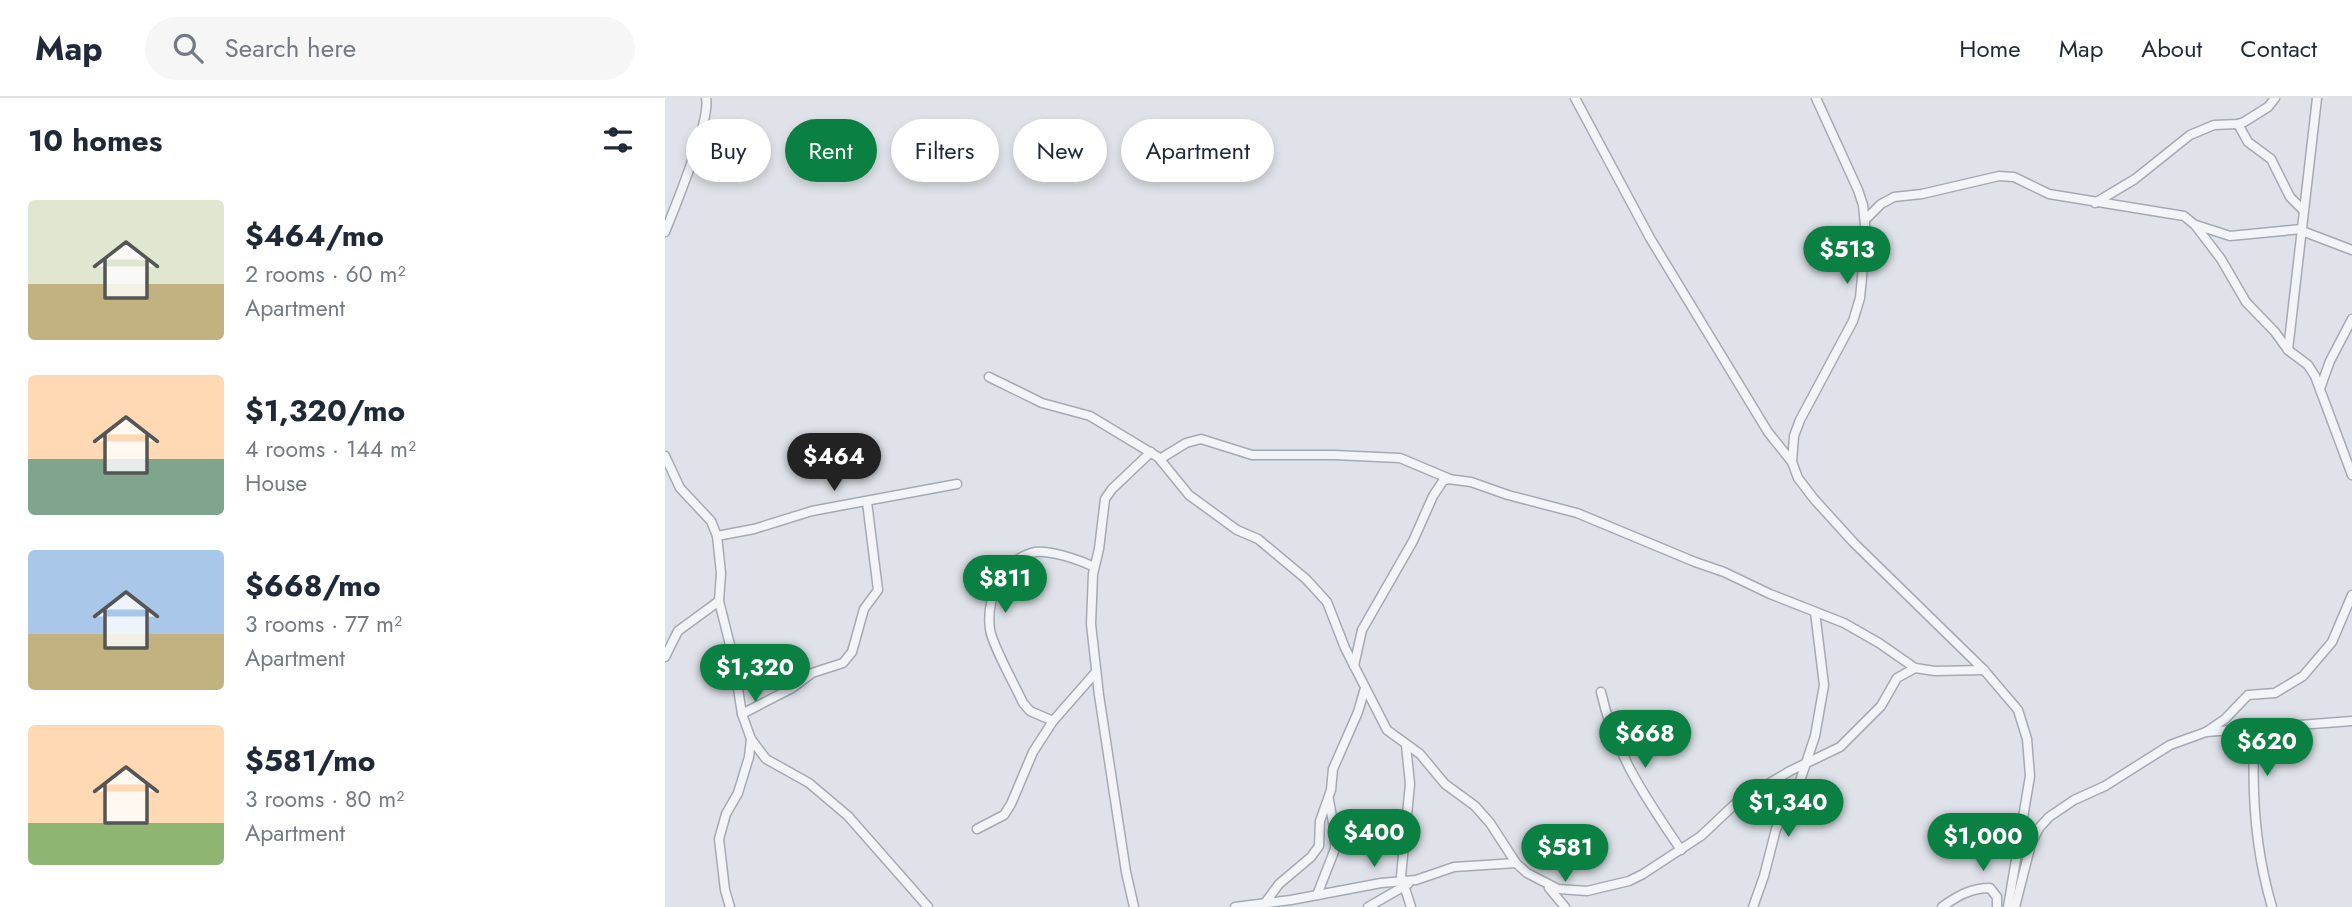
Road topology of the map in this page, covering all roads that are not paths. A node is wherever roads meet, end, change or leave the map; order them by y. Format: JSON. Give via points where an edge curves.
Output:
{"nodes":[{"id":1,"x":706,"y":98,"type":"edge"},
{"id":2,"x":1576,"y":98,"type":"edge"},
{"id":3,"x":1816,"y":98,"type":"edge"},
{"id":4,"x":2275,"y":98,"type":"edge"},
{"id":5,"x":2317,"y":98,"type":"edge"},
{"id":6,"x":2238,"y":124,"type":"junction"},
{"id":7,"x":2095,"y":203,"type":"junction"},
{"id":8,"x":2303,"y":210,"type":"junction"},
{"id":9,"x":1865,"y":220,"type":"junction"},
{"id":10,"x":2196,"y":225,"type":"junction"},
{"id":11,"x":2302,"y":230,"type":"junction"},
{"id":12,"x":665,"y":232,"type":"edge"},
{"id":13,"x":2352,"y":250,"type":"edge"},
{"id":14,"x":2352,"y":319,"type":"edge"},
{"id":15,"x":2288,"y":350,"type":"junction"},
{"id":16,"x":989,"y":377,"type":"dead end"},
{"id":17,"x":2321,"y":386,"type":"junction"},
{"id":18,"x":1151,"y":452,"type":"junction"},
{"id":19,"x":665,"y":456,"type":"edge"},
{"id":20,"x":1160,"y":459,"type":"junction"},
{"id":21,"x":1792,"y":462,"type":"junction"},
{"id":22,"x":2352,"y":475,"type":"edge"},
{"id":23,"x":1450,"y":479,"type":"junction"},
{"id":24,"x":957,"y":484,"type":"dead end"},
{"id":25,"x":867,"y":502,"type":"junction"},
{"id":26,"x":717,"y":536,"type":"junction"},
{"id":27,"x":1094,"y":567,"type":"junction"},
{"id":28,"x":2352,"y":595,"type":"edge"},
{"id":29,"x":719,"y":601,"type":"junction"},
{"id":30,"x":1815,"y":612,"type":"junction"},
{"id":31,"x":665,"y":657,"type":"edge"},
{"id":32,"x":1354,"y":666,"type":"junction"},
{"id":33,"x":1915,"y":668,"type":"junction"},
{"id":34,"x":1984,"y":670,"type":"junction"},
{"id":35,"x":1096,"y":672,"type":"junction"},
{"id":36,"x":1365,"y":688,"type":"junction"},
{"id":37,"x":1601,"y":692,"type":"dead end"},
{"id":38,"x":742,"y":714,"type":"junction"},
{"id":39,"x":1053,"y":721,"type":"junction"},
{"id":40,"x":2352,"y":721,"type":"edge"},
{"id":41,"x":2255,"y":729,"type":"junction"},
{"id":42,"x":2206,"y":732,"type":"junction"},
{"id":43,"x":751,"y":739,"type":"junction"},
{"id":44,"x":1406,"y":745,"type":"junction"},
{"id":45,"x":1805,"y":765,"type":"junction"},
{"id":46,"x":1329,"y":796,"type":"junction"},
{"id":47,"x":977,"y":829,"type":"dead end"},
{"id":48,"x":1681,"y":850,"type":"junction"},
{"id":49,"x":1516,"y":863,"type":"junction"},
{"id":50,"x":1541,"y":881,"type":"junction"},
{"id":51,"x":1403,"y":884,"type":"junction"},
{"id":52,"x":1317,"y":895,"type":"junction"},
{"id":53,"x":1265,"y":903,"type":"junction"},
{"id":54,"x":730,"y":907,"type":"edge"},
{"id":55,"x":928,"y":907,"type":"edge"},
{"id":56,"x":1134,"y":907,"type":"edge"},
{"id":57,"x":1235,"y":907,"type":"edge"},
{"id":58,"x":1368,"y":907,"type":"edge"},
{"id":59,"x":1411,"y":907,"type":"edge"},
{"id":60,"x":1565,"y":907,"type":"edge"},
{"id":61,"x":1753,"y":907,"type":"edge"},
{"id":62,"x":1942,"y":907,"type":"edge"},
{"id":63,"x":1997,"y":907,"type":"edge"},
{"id":64,"x":2008,"y":907,"type":"edge"},
{"id":65,"x":2015,"y":907,"type":"edge"},
{"id":66,"x":2272,"y":907,"type":"edge"}],
"edges":[{"from":1,"to":12,"type":"street","via":[[699,141]]},
{"from":2,"to":21,"type":"street","via":[[1650,238],[1768,432]]},
{"from":3,"to":9,"type":"street","via":[[1859,190]]},
{"from":4,"to":6,"type":"street"},
{"from":5,"to":8,"type":"street"},
{"from":6,"to":7,"type":"street","via":[[2196,131],[2135,179]]},
{"from":6,"to":8,"type":"street","via":[[2248,142],[2271,159],[2290,197]]},
{"from":7,"to":9,"type":"street","via":[[2049,194],[2021,180],[1999,176],[1894,197]]},
{"from":7,"to":10,"type":"street","via":[[2178,214]]},
{"from":8,"to":11,"type":"street"},
{"from":9,"to":21,"type":"street","via":[[1863,274],[1853,321],[1800,420]]},
{"from":10,"to":11,"type":"street","via":[[2230,236]]},
{"from":10,"to":15,"type":"street","via":[[2246,302]]},
{"from":11,"to":13,"type":"street"},
{"from":11,"to":15,"type":"street"},
{"from":14,"to":17,"type":"street"},
{"from":15,"to":17,"type":"street","via":[[2308,365]]},
{"from":16,"to":18,"type":"street","via":[[1042,403],[1090,416]]},
{"from":17,"to":22,"type":"street"},
{"from":18,"to":20,"type":"street"},
{"from":18,"to":27,"type":"street","via":[[1105,499]]},
{"from":19,"to":26,"type":"street","via":[[680,488],[711,522]]},
{"from":20,"to":23,"type":"street","via":[[1201,439],[1252,455],[1400,458]]},
{"from":20,"to":32,"type":"street","via":[[1189,495],[1272,549],[1318,590]]},
{"from":21,"to":34,"type":"street","via":[[1814,499]]},
{"from":23,"to":30,"type":"street","via":[[1577,513]]},
{"from":23,"to":32,"type":"street","via":[[1444,480],[1433,496],[1362,630]]},
{"from":24,"to":25,"type":"street"},
{"from":25,"to":26,"type":"street"},
{"from":25,"to":38,"type":"street","via":[[877,590],[864,609],[850,656]]},
{"from":26,"to":29,"type":"street"},
{"from":27,"to":35,"type":"street","via":[[1091,624]]},
{"from":27,"to":39,"type":"street","via":[[1071,557],[1030,553],[997,583],[990,607],[991,633],[1023,703]]},
{"from":28,"to":42,"type":"street","via":[[2332,642],[2303,676],[2275,693],[2248,695]]},
{"from":29,"to":31,"type":"street","via":[[678,631]]},
{"from":29,"to":38,"type":"street"},
{"from":30,"to":33,"type":"street","via":[[1862,633]]},
{"from":30,"to":45,"type":"street","via":[[1823,692]]},
{"from":32,"to":36,"type":"street"},
{"from":33,"to":34,"type":"street"},
{"from":33,"to":45,"type":"street","via":[[1893,681],[1881,706],[1849,741]]},
{"from":34,"to":64,"type":"street","via":[[2018,710],[2029,758],[2030,776]]},
{"from":35,"to":39,"type":"street"},
{"from":35,"to":56,"type":"street"},
{"from":36,"to":44,"type":"street","via":[[1387,730]]},
{"from":36,"to":46,"type":"street","via":[[1336,758]]},
{"from":37,"to":48,"type":"street","via":[[1612,733],[1629,769]]},
{"from":38,"to":43,"type":"street"},
{"from":39,"to":47,"type":"street","via":[[1033,752],[1011,804],[1003,815]]},
{"from":40,"to":41,"type":"street"},
{"from":41,"to":42,"type":"street"},
{"from":41,"to":66,"type":"street","via":[[2252,784]]},
{"from":42,"to":65,"type":"street","via":[[2170,746],[2049,817],[2031,844]]},
{"from":43,"to":54,"type":"street","via":[[738,793],[719,839]]},
{"from":43,"to":55,"type":"street","via":[[766,759],[809,783],[848,816]]},
{"from":44,"to":49,"type":"street","via":[[1475,806]]},
{"from":44,"to":51,"type":"street","via":[[1410,784]]},
{"from":45,"to":48,"type":"street","via":[[1736,803]]},
{"from":45,"to":61,"type":"street","via":[[1776,829]]},
{"from":46,"to":52,"type":"street","via":[[1335,849]]},
{"from":46,"to":53,"type":"street","via":[[1317,851],[1279,884]]},
{"from":48,"to":50,"type":"street","via":[[1643,874],[1608,887],[1572,892]]},
{"from":49,"to":50,"type":"street"},
{"from":49,"to":51,"type":"street","via":[[1454,867]]},
{"from":50,"to":60,"type":"street"},
{"from":51,"to":52,"type":"street"},
{"from":51,"to":58,"type":"street"},
{"from":51,"to":59,"type":"street"},
{"from":52,"to":53,"type":"street"},
{"from":53,"to":57,"type":"street"},
{"from":62,"to":63,"type":"street","via":[[1964,893],[1990,888]]}]}
